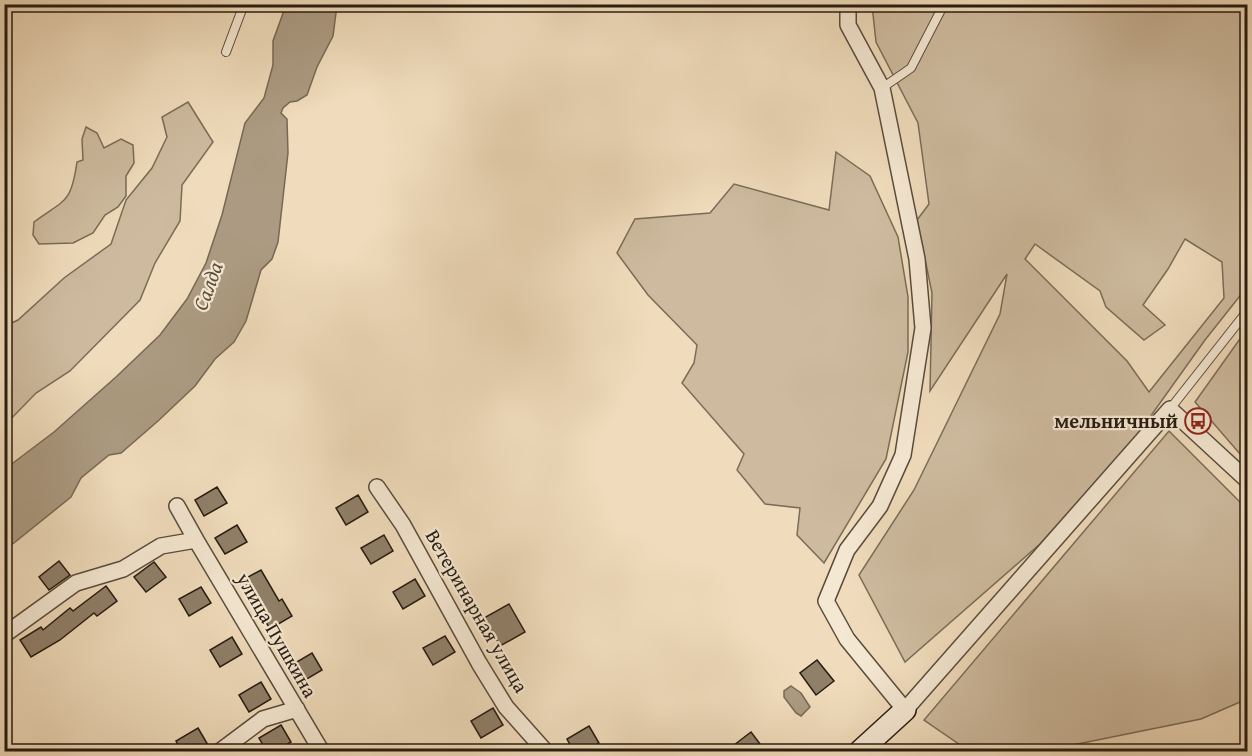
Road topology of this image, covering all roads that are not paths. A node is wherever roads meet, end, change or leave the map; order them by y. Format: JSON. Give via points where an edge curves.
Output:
{"nodes":[{"id":1,"x":244,"y":4,"type":"edge"},
{"id":2,"x":848,"y":4,"type":"edge"},
{"id":3,"x":944,"y":4,"type":"edge"},
{"id":4,"x":226,"y":52,"type":"dead end"},
{"id":5,"x":882,"y":88,"type":"junction"},
{"id":6,"x":1248,"y":310,"type":"edge"},
{"id":7,"x":1170,"y":409,"type":"junction"},
{"id":8,"x":1248,"y":481,"type":"edge"},
{"id":9,"x":378,"y":487,"type":"dead end"},
{"id":10,"x":177,"y":506,"type":"dead end"},
{"id":11,"x":196,"y":540,"type":"junction"},
{"id":12,"x":4,"y":635,"type":"edge"},
{"id":13,"x":297,"y":709,"type":"junction"},
{"id":14,"x":905,"y":710,"type":"junction"},
{"id":15,"x":219,"y":752,"type":"edge"},
{"id":16,"x":322,"y":752,"type":"edge"},
{"id":17,"x":546,"y":752,"type":"edge"},
{"id":18,"x":859,"y":752,"type":"edge"}],
"edges":[{"from":1,"to":4,"type":"lane"},
{"from":2,"to":5,"type":"street","via":[[848,25]]},
{"from":3,"to":5,"type":"lane","via":[[911,68]]},
{"from":5,"to":14,"type":"street","via":[[917,260],[923,328],[903,455],[880,506],[847,550],[826,601],[847,639]]},
{"from":6,"to":7,"type":"lane"},
{"from":7,"to":8,"type":"street"},
{"from":7,"to":14,"type":"street"},
{"from":9,"to":17,"type":"street","name":"Ветеринарная улица","via":[[506,706]]},
{"from":10,"to":11,"type":"street","name":"улица Пушкина"},
{"from":11,"to":12,"type":"street","via":[[161,546],[123,569],[76,583]]},
{"from":11,"to":13,"type":"street","name":"улица Пушкина"},
{"from":13,"to":15,"type":"street","via":[[263,719]]},
{"from":13,"to":16,"type":"street","name":"улица Пушкина"},
{"from":14,"to":18,"type":"street"}]}
